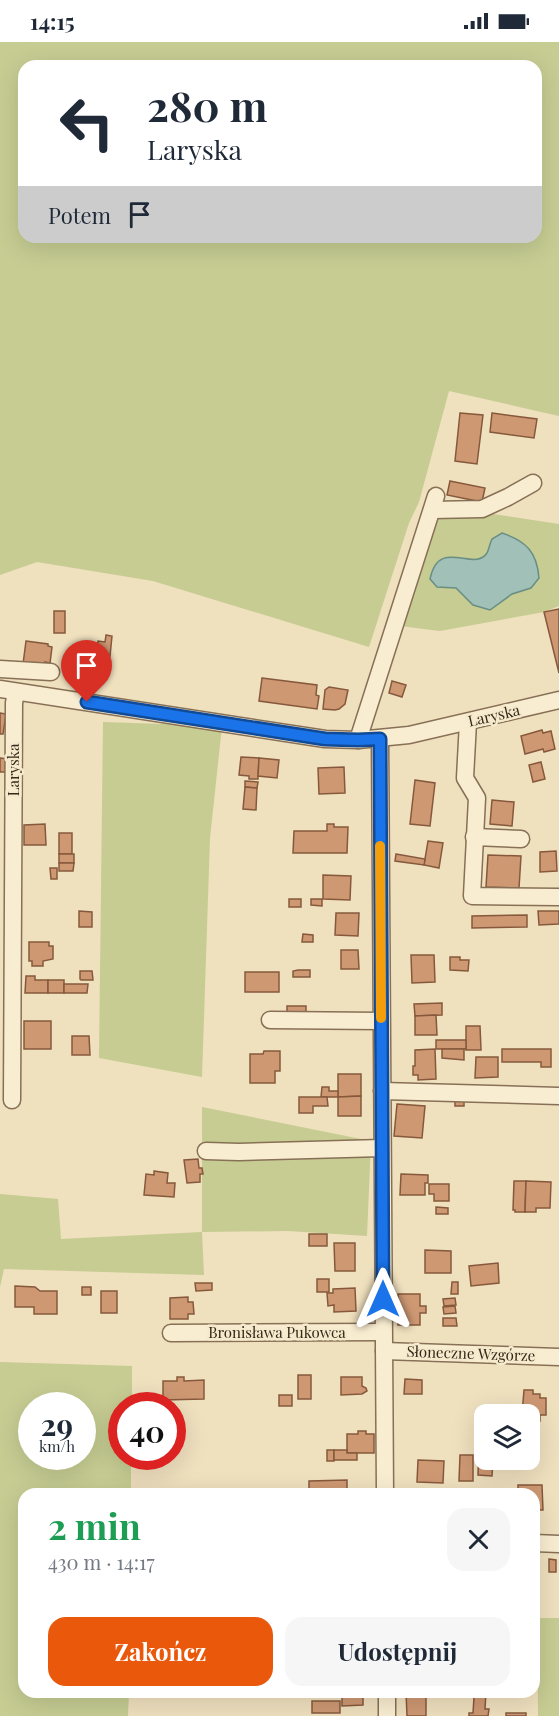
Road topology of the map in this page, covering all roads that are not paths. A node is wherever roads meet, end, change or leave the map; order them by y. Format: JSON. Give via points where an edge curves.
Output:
{"nodes":[{"id":1,"x":533,"y":483,"type":"dead end"},
{"id":2,"x":0,"y":669,"type":"edge"},
{"id":3,"x":51,"y":672,"type":"dead end"},
{"id":4,"x":8,"y":690,"type":"edge"},
{"id":5,"x":559,"y":700,"type":"edge"},
{"id":6,"x":468,"y":722,"type":"junction"},
{"id":7,"x":380,"y":739,"type":"junction"},
{"id":8,"x":358,"y":740,"type":"junction"},
{"id":9,"x":474,"y":837,"type":"junction"},
{"id":10,"x":521,"y":839,"type":"dead end"},
{"id":11,"x":559,"y":897,"type":"edge"},
{"id":12,"x":270,"y":1020,"type":"dead end"},
{"id":13,"x":381,"y":1021,"type":"junction"},
{"id":14,"x":382,"y":1090,"type":"junction"},
{"id":15,"x":559,"y":1096,"type":"edge"},
{"id":16,"x":12,"y":1100,"type":"dead end"},
{"id":17,"x":382,"y":1148,"type":"junction"},
{"id":18,"x":206,"y":1151,"type":"dead end"},
{"id":19,"x":383,"y":1332,"type":"junction"},
{"id":20,"x":171,"y":1333,"type":"dead end"},
{"id":21,"x":384,"y":1351,"type":"junction"},
{"id":22,"x":559,"y":1357,"type":"edge"},
{"id":23,"x":385,"y":1488,"type":"edge"},
{"id":24,"x":540,"y":1543,"type":"edge"},
{"id":25,"x":559,"y":1544,"type":"edge"},
{"id":26,"x":387,"y":1698,"type":"edge"},
{"id":27,"x":387,"y":1716,"type":"edge"}],
"edges":[{"from":1,"to":8,"type":"street","via":[[482,508],[434,503]]},
{"from":2,"to":3,"type":"street"},
{"from":4,"to":8,"type":"street","name":"Laryska","via":[[325,739]]},
{"from":4,"to":16,"type":"street","name":"Laryska","via":[[14,715]]},
{"from":5,"to":6,"type":"street","name":"Laryska"},
{"from":6,"to":7,"type":"street","name":"Laryska"},
{"from":6,"to":9,"type":"street","via":[[465,778],[477,798]]},
{"from":7,"to":8,"type":"street","name":"Laryska"},
{"from":7,"to":13,"type":"street"},
{"from":9,"to":10,"type":"street"},
{"from":9,"to":11,"type":"street","via":[[472,896]]},
{"from":12,"to":13,"type":"street"},
{"from":13,"to":14,"type":"street"},
{"from":14,"to":15,"type":"street"},
{"from":14,"to":17,"type":"street"},
{"from":17,"to":18,"type":"street"},
{"from":17,"to":19,"type":"street"},
{"from":19,"to":20,"type":"street","name":"Bronisława Pukowca"},
{"from":19,"to":21,"type":"street"},
{"from":21,"to":22,"type":"street","name":"Słoneczne Wzgórze"},
{"from":21,"to":23,"type":"street"},
{"from":24,"to":25,"type":"street"},
{"from":26,"to":27,"type":"street"}]}
